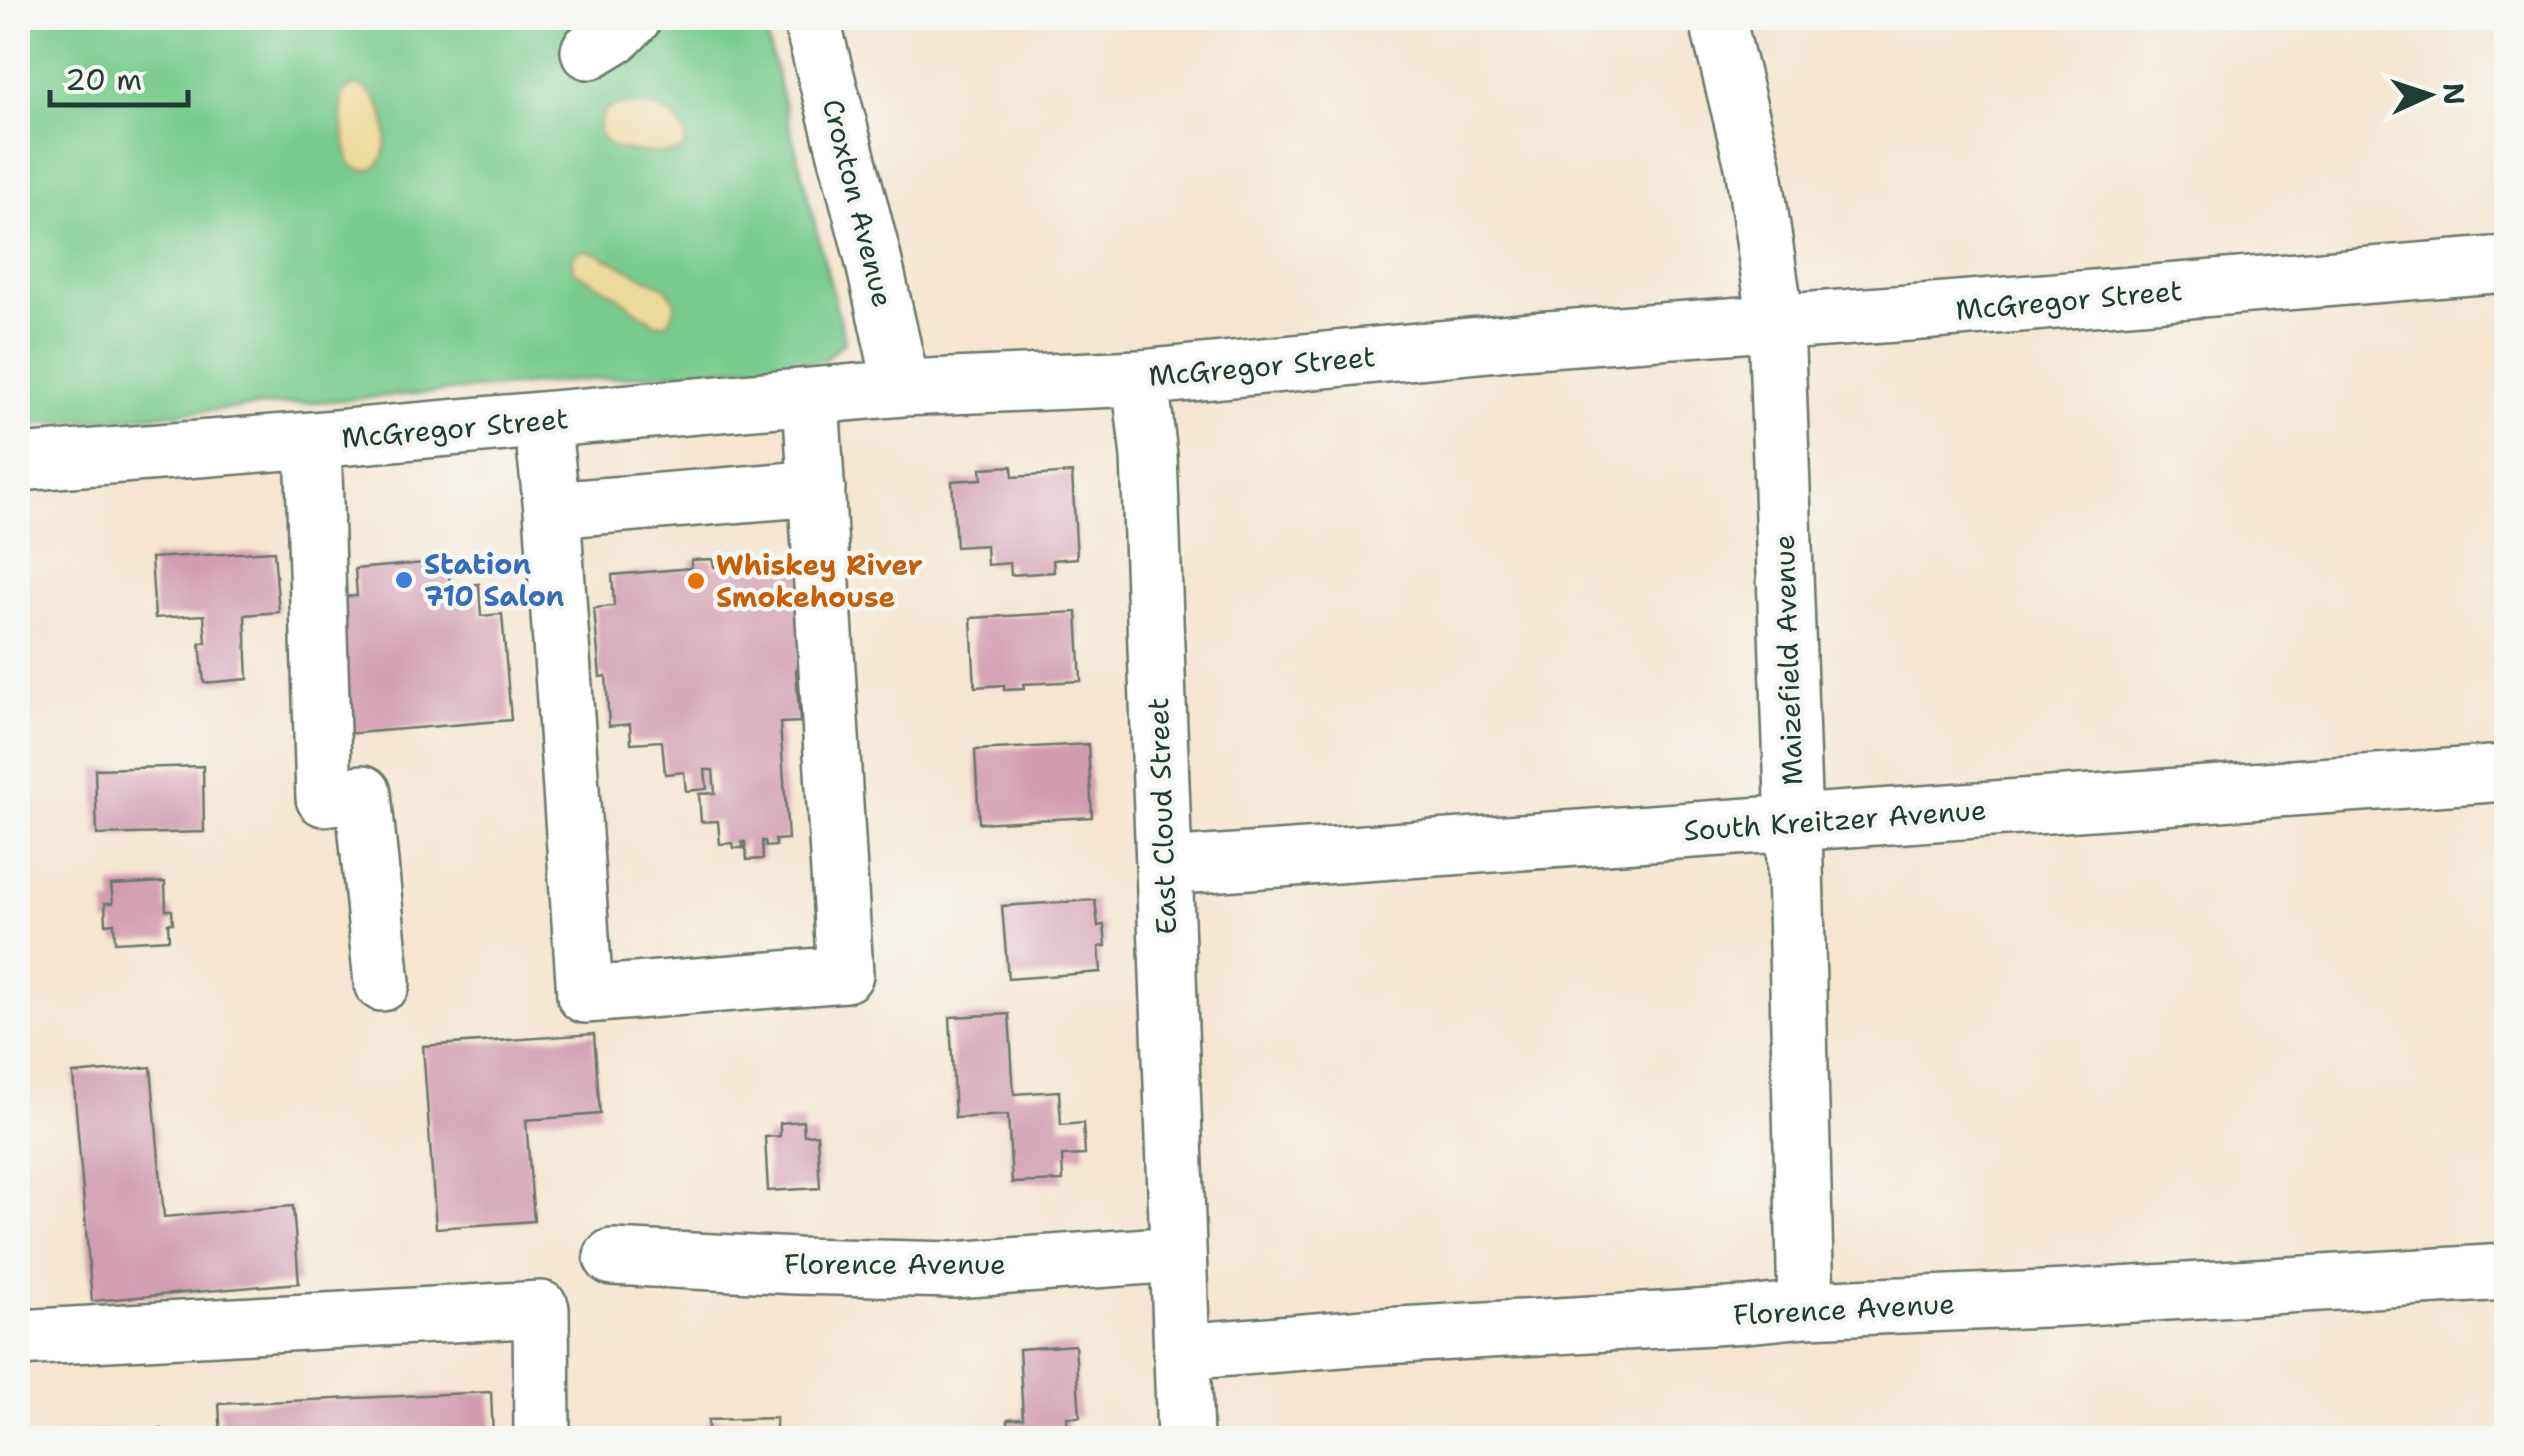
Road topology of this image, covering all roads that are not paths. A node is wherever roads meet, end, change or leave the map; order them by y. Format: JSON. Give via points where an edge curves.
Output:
{"nodes":[{"id":1,"x":633,"y":18,"type":"edge"},
{"id":2,"x":811,"y":18,"type":"edge"},
{"id":3,"x":1717,"y":18,"type":"edge"},
{"id":4,"x":589,"y":51,"type":"dead end"},
{"id":5,"x":2506,"y":264,"type":"edge"},
{"id":6,"x":1776,"y":322,"type":"junction"},
{"id":7,"x":1140,"y":378,"type":"junction"},
{"id":8,"x":902,"y":388,"type":"junction"},
{"id":9,"x":811,"y":396,"type":"junction"},
{"id":10,"x":542,"y":420,"type":"junction"},
{"id":11,"x":312,"y":440,"type":"junction"},
{"id":12,"x":18,"y":464,"type":"edge"},
{"id":13,"x":817,"y":488,"type":"junction"},
{"id":14,"x":552,"y":510,"type":"junction"},
{"id":15,"x":2506,"y":774,"type":"edge"},
{"id":16,"x":1794,"y":825,"type":"junction"},
{"id":17,"x":1164,"y":867,"type":"junction"},
{"id":18,"x":382,"y":983,"type":"dead end"},
{"id":19,"x":1177,"y":1254,"type":"junction"},
{"id":20,"x":612,"y":1256,"type":"dead end"},
{"id":21,"x":2506,"y":1272,"type":"edge"},
{"id":22,"x":1806,"y":1309,"type":"junction"},
{"id":23,"x":18,"y":1338,"type":"edge"},
{"id":24,"x":1181,"y":1352,"type":"junction"},
{"id":25,"x":542,"y":1438,"type":"edge"},
{"id":26,"x":1185,"y":1438,"type":"edge"}],
"edges":[{"from":1,"to":4,"type":"street"},
{"from":2,"to":8,"type":"street","name":"Croxton Avenue"},
{"from":3,"to":6,"type":"street","name":"Maizefield Avenue","via":[[1753,165]]},
{"from":5,"to":6,"type":"street","name":"McGregor Street"},
{"from":6,"to":7,"type":"street","name":"McGregor Street"},
{"from":6,"to":16,"type":"street","name":"Maizefield Avenue"},
{"from":7,"to":8,"type":"street","name":"McGregor Street"},
{"from":7,"to":17,"type":"street","name":"East Cloud Street","via":[[1149,456]]},
{"from":8,"to":9,"type":"street","name":"McGregor Street"},
{"from":9,"to":10,"type":"street","name":"McGregor Street"},
{"from":9,"to":13,"type":"street"},
{"from":10,"to":11,"type":"street","name":"McGregor Street"},
{"from":10,"to":14,"type":"street"},
{"from":11,"to":12,"type":"street","name":"McGregor Street"},
{"from":11,"to":18,"type":"street","via":[[324,798],[362,793]]},
{"from":13,"to":14,"type":"street"},
{"from":13,"to":14,"type":"street","via":[[845,974],[585,995]]},
{"from":15,"to":16,"type":"street","name":"South Kreitzer Avenue"},
{"from":16,"to":17,"type":"street","name":"South Kreitzer Avenue"},
{"from":16,"to":22,"type":"street","name":"Maizefield Avenue"},
{"from":17,"to":19,"type":"street","name":"East Cloud Street"},
{"from":19,"to":20,"type":"street","name":"Florence Avenue","via":[[954,1270]]},
{"from":19,"to":24,"type":"street","name":"East Cloud Street"},
{"from":21,"to":22,"type":"street","name":"Florence Avenue"},
{"from":22,"to":24,"type":"street","name":"Florence Avenue"},
{"from":23,"to":25,"type":"street","via":[[541,1309]]},
{"from":24,"to":26,"type":"street"}]}
